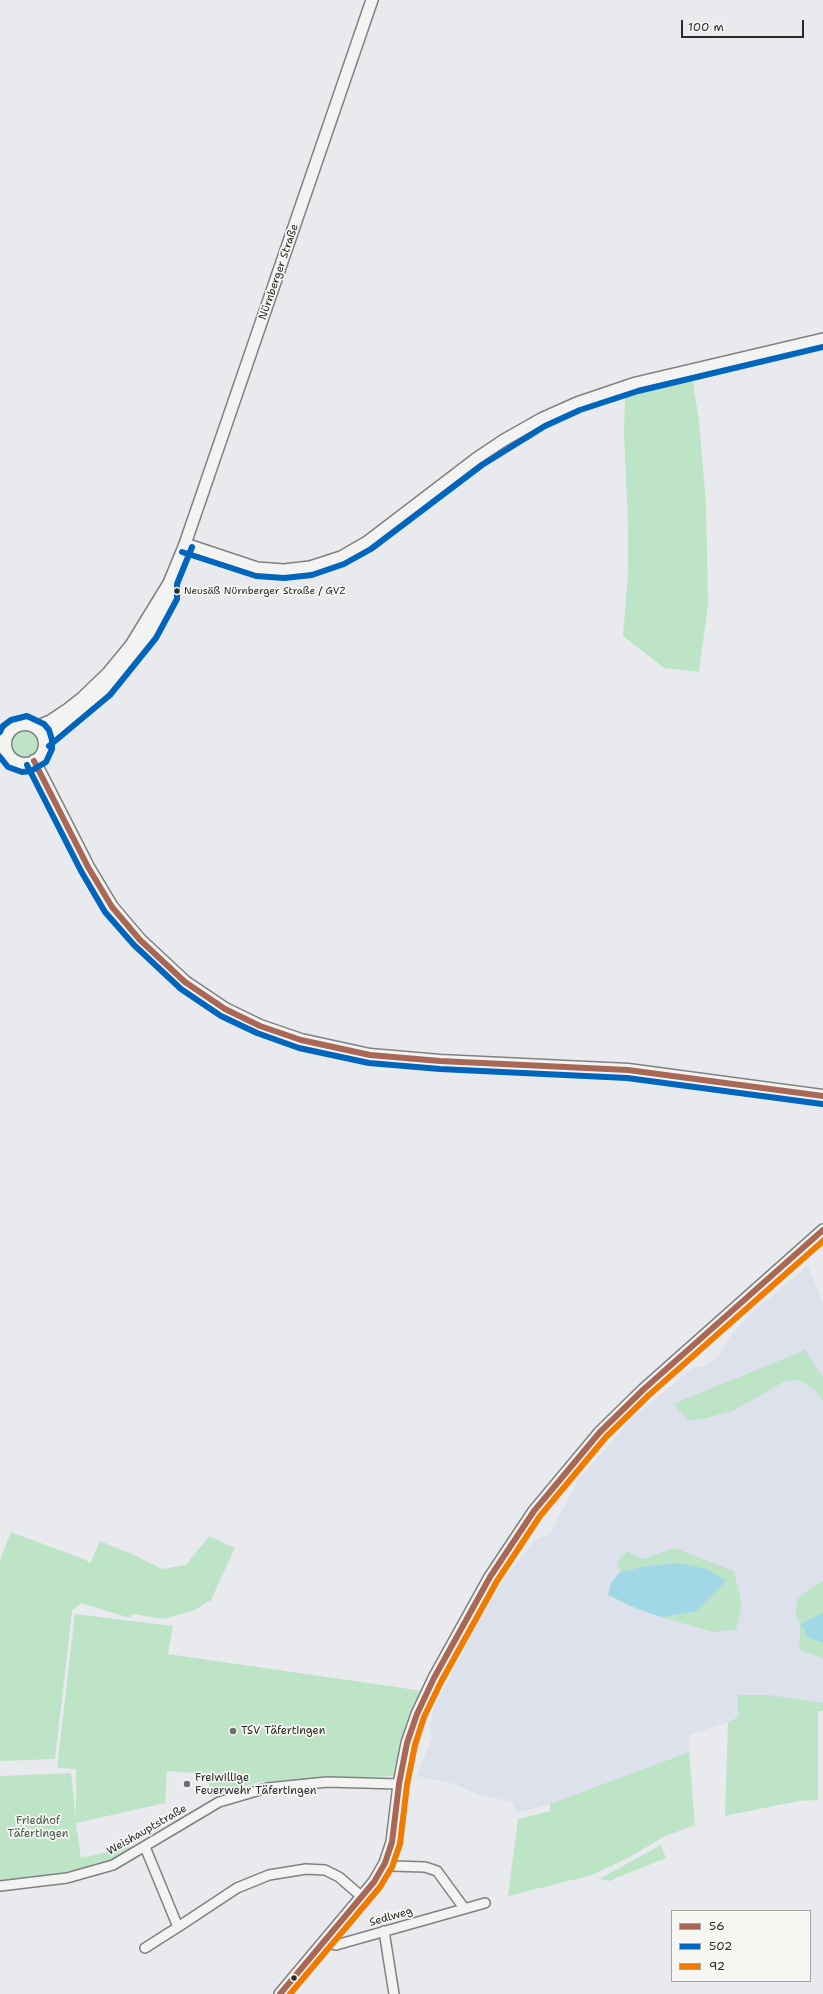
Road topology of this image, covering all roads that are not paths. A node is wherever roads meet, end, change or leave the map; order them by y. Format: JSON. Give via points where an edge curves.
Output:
{"nodes":[{"id":1,"x":372,"y":0,"type":"edge"},
{"id":2,"x":823,"y":339,"type":"edge"},
{"id":3,"x":185,"y":544,"type":"junction"},
{"id":4,"x":111,"y":675,"type":"junction"},
{"id":5,"x":35,"y":727,"type":"junction"},
{"id":6,"x":44,"y":740,"type":"junction"},
{"id":7,"x":3,"y":752,"type":"edge"},
{"id":8,"x":34,"y":761,"type":"junction"},
{"id":9,"x":820,"y":1096,"type":"edge"},
{"id":10,"x":823,"y":1230,"type":"edge"},
{"id":11,"x":399,"y":1784,"type":"junction"},
{"id":12,"x":145,"y":1848,"type":"junction"},
{"id":13,"x":385,"y":1863,"type":"junction"},
{"id":14,"x":0,"y":1886,"type":"edge"},
{"id":15,"x":361,"y":1896,"type":"junction"},
{"id":16,"x":485,"y":1903,"type":"dead end"},
{"id":17,"x":464,"y":1908,"type":"junction"},
{"id":18,"x":178,"y":1926,"type":"junction"},
{"id":19,"x":384,"y":1931,"type":"junction"},
{"id":20,"x":324,"y":1942,"type":"junction"},
{"id":21,"x":145,"y":1948,"type":"dead end"},
{"id":22,"x":280,"y":1994,"type":"edge"},
{"id":23,"x":394,"y":1994,"type":"edge"}],
"edges":[{"from":1,"to":3,"type":"street","name":"Nürnberger Straße"},
{"from":2,"to":3,"type":"street","via":[[636,383],[577,403],[541,419],[504,440],[367,542],[341,557],[310,567],[284,570],[257,568]]},
{"from":3,"to":4,"type":"street","name":"Nürnberger Straße","via":[[169,584]]},
{"from":4,"to":5,"type":"street","via":[[68,709]]},
{"from":4,"to":6,"type":"street","via":[[90,702]]},
{"from":5,"to":6,"type":"main road"},
{"from":5,"to":7,"type":"main road","via":[[26,724],[14,728],[6,738]]},
{"from":6,"to":8,"type":"main road","via":[[42,752]]},
{"from":7,"to":8,"type":"main road","via":[[23,764]]},
{"from":8,"to":9,"type":"main road","via":[[88,867],[123,920],[168,968],[185,982],[225,1009],[277,1033],[327,1047],[370,1054],[440,1061],[628,1070]]},
{"from":10,"to":11,"type":"street","via":[[639,1394],[600,1432],[534,1511],[490,1577],[434,1678],[407,1743]]},
{"from":11,"to":12,"type":"street","name":"Weishauptstraße","via":[[327,1782],[267,1788],[219,1802]]},
{"from":11,"to":13,"type":"street","via":[[393,1836]]},
{"from":12,"to":14,"type":"street","name":"Weishauptstraße","via":[[113,1865],[67,1878]]},
{"from":12,"to":18,"type":"street"},
{"from":13,"to":15,"type":"street","via":[[374,1882]]},
{"from":13,"to":17,"type":"street","via":[[392,1866],[425,1867],[437,1871]]},
{"from":15,"to":18,"type":"street","via":[[339,1877],[325,1870],[306,1869],[269,1875],[237,1888]]},
{"from":15,"to":20,"type":"street"},
{"from":16,"to":17,"type":"street","name":"Sedlweg"},
{"from":17,"to":19,"type":"street","name":"Sedlweg"},
{"from":18,"to":21,"type":"street"},
{"from":19,"to":20,"type":"street","name":"Sedlweg","via":[[336,1945]]},
{"from":19,"to":23,"type":"street"},
{"from":20,"to":22,"type":"street"}]}
